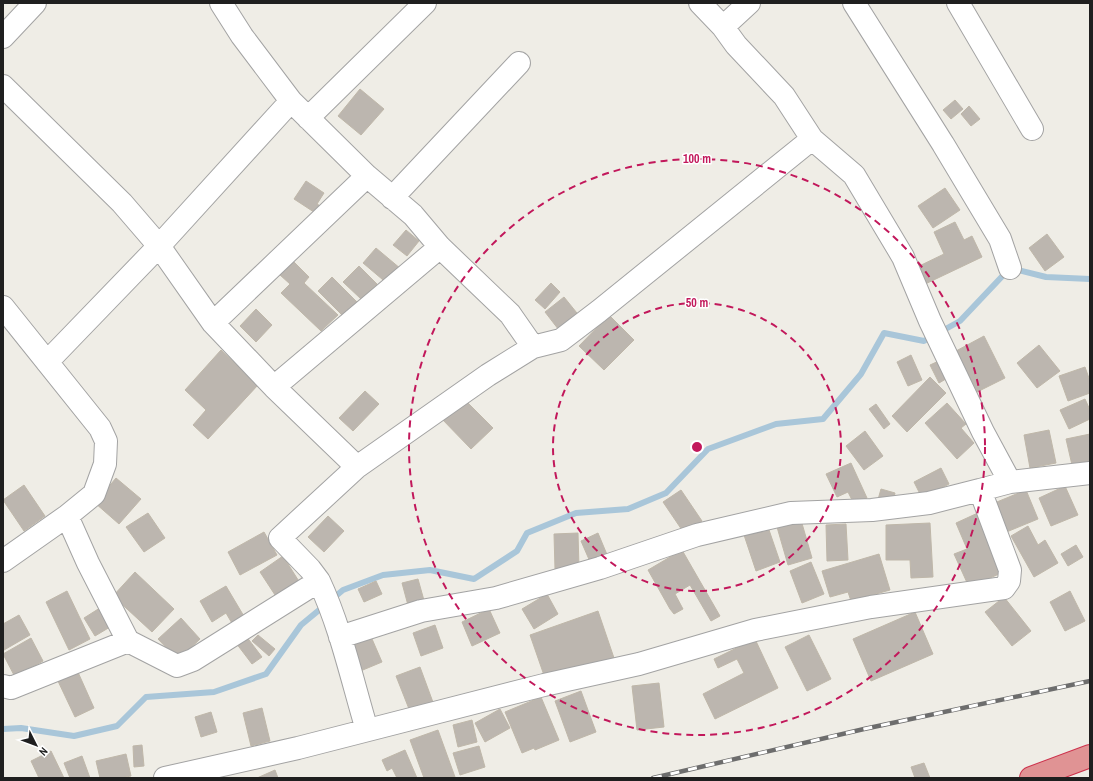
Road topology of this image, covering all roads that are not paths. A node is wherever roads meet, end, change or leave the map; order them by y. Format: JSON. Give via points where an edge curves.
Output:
{"nodes":[{"id":1,"x":35,"y":3,"type":"edge"},
{"id":2,"x":221,"y":3,"type":"edge"},
{"id":3,"x":426,"y":3,"type":"edge"},
{"id":4,"x":700,"y":3,"type":"edge"},
{"id":5,"x":749,"y":3,"type":"edge"},
{"id":6,"x":854,"y":3,"type":"edge"},
{"id":7,"x":958,"y":3,"type":"edge"},
{"id":8,"x":723,"y":28,"type":"junction"},
{"id":9,"x":3,"y":37,"type":"edge"},
{"id":10,"x":519,"y":63,"type":"dead end"},
{"id":11,"x":3,"y":86,"type":"edge"},
{"id":12,"x":291,"y":101,"type":"junction"},
{"id":13,"x":308,"y":118,"type":"junction"},
{"id":14,"x":1032,"y":129,"type":"dead end"},
{"id":15,"x":812,"y":139,"type":"junction"},
{"id":16,"x":366,"y":176,"type":"junction"},
{"id":17,"x":392,"y":198,"type":"junction"},
{"id":18,"x":159,"y":246,"type":"junction"},
{"id":19,"x":440,"y":247,"type":"junction"},
{"id":20,"x":1010,"y":268,"type":"dead end"},
{"id":21,"x":3,"y":307,"type":"edge"},
{"id":22,"x":212,"y":323,"type":"junction"},
{"id":23,"x":533,"y":347,"type":"junction"},
{"id":24,"x":47,"y":362,"type":"junction"},
{"id":25,"x":274,"y":387,"type":"junction"},
{"id":26,"x":357,"y":467,"type":"junction"},
{"id":27,"x":1090,"y":472,"type":"edge"},
{"id":28,"x":1010,"y":482,"type":"junction"},
{"id":29,"x":980,"y":490,"type":"junction"},
{"id":30,"x":67,"y":516,"type":"junction"},
{"id":31,"x":3,"y":561,"type":"edge"},
{"id":32,"x":324,"y":592,"type":"junction"},
{"id":33,"x":340,"y":637,"type":"junction"},
{"id":34,"x":128,"y":641,"type":"junction"},
{"id":35,"x":3,"y":686,"type":"edge"},
{"id":36,"x":367,"y":730,"type":"junction"},
{"id":37,"x":1090,"y":756,"type":"edge"},
{"id":38,"x":165,"y":778,"type":"edge"},
{"id":39,"x":1031,"y":778,"type":"edge"}],
"edges":[{"from":1,"to":9,"type":"street"},
{"from":2,"to":12,"type":"street","via":[[242,36]]},
{"from":3,"to":13,"type":"street"},
{"from":4,"to":8,"type":"street"},
{"from":5,"to":8,"type":"street"},
{"from":6,"to":20,"type":"street","via":[[1000,239]]},
{"from":7,"to":14,"type":"street"},
{"from":8,"to":15,"type":"street","via":[[784,96]]},
{"from":10,"to":17,"type":"street"},
{"from":11,"to":18,"type":"street","via":[[122,203]]},
{"from":12,"to":13,"type":"street"},
{"from":12,"to":18,"type":"street"},
{"from":13,"to":16,"type":"street"},
{"from":15,"to":23,"type":"street","via":[[561,340]]},
{"from":15,"to":28,"type":"street","via":[[854,175],[903,257],[930,321]]},
{"from":16,"to":17,"type":"street"},
{"from":16,"to":22,"type":"street"},
{"from":17,"to":19,"type":"street","via":[[413,215]]},
{"from":18,"to":22,"type":"street"},
{"from":18,"to":24,"type":"street"},
{"from":19,"to":23,"type":"street","via":[[510,314]]},
{"from":19,"to":25,"type":"street"},
{"from":21,"to":24,"type":"street"},
{"from":22,"to":25,"type":"street"},
{"from":23,"to":26,"type":"street","via":[[488,375]]},
{"from":24,"to":30,"type":"street","via":[[100,428],[106,441],[106,464],[94,494]]},
{"from":25,"to":26,"type":"street"},
{"from":26,"to":32,"type":"street","via":[[280,538],[310,568]]},
{"from":27,"to":28,"type":"street"},
{"from":28,"to":29,"type":"street"},
{"from":29,"to":33,"type":"street","via":[[922,504],[872,510],[791,513],[697,535],[600,568],[496,598],[421,611]]},
{"from":29,"to":36,"type":"street","via":[[1010,570],[1009,581],[1004,588],[871,607],[755,630],[639,664]]},
{"from":30,"to":31,"type":"street"},
{"from":30,"to":34,"type":"street"},
{"from":32,"to":33,"type":"street"},
{"from":32,"to":34,"type":"street","via":[[177,666]]},
{"from":33,"to":36,"type":"street"},
{"from":34,"to":35,"type":"street","via":[[11,688]]},
{"from":36,"to":38,"type":"street"},
{"from":37,"to":39,"type":"highway"}]}
